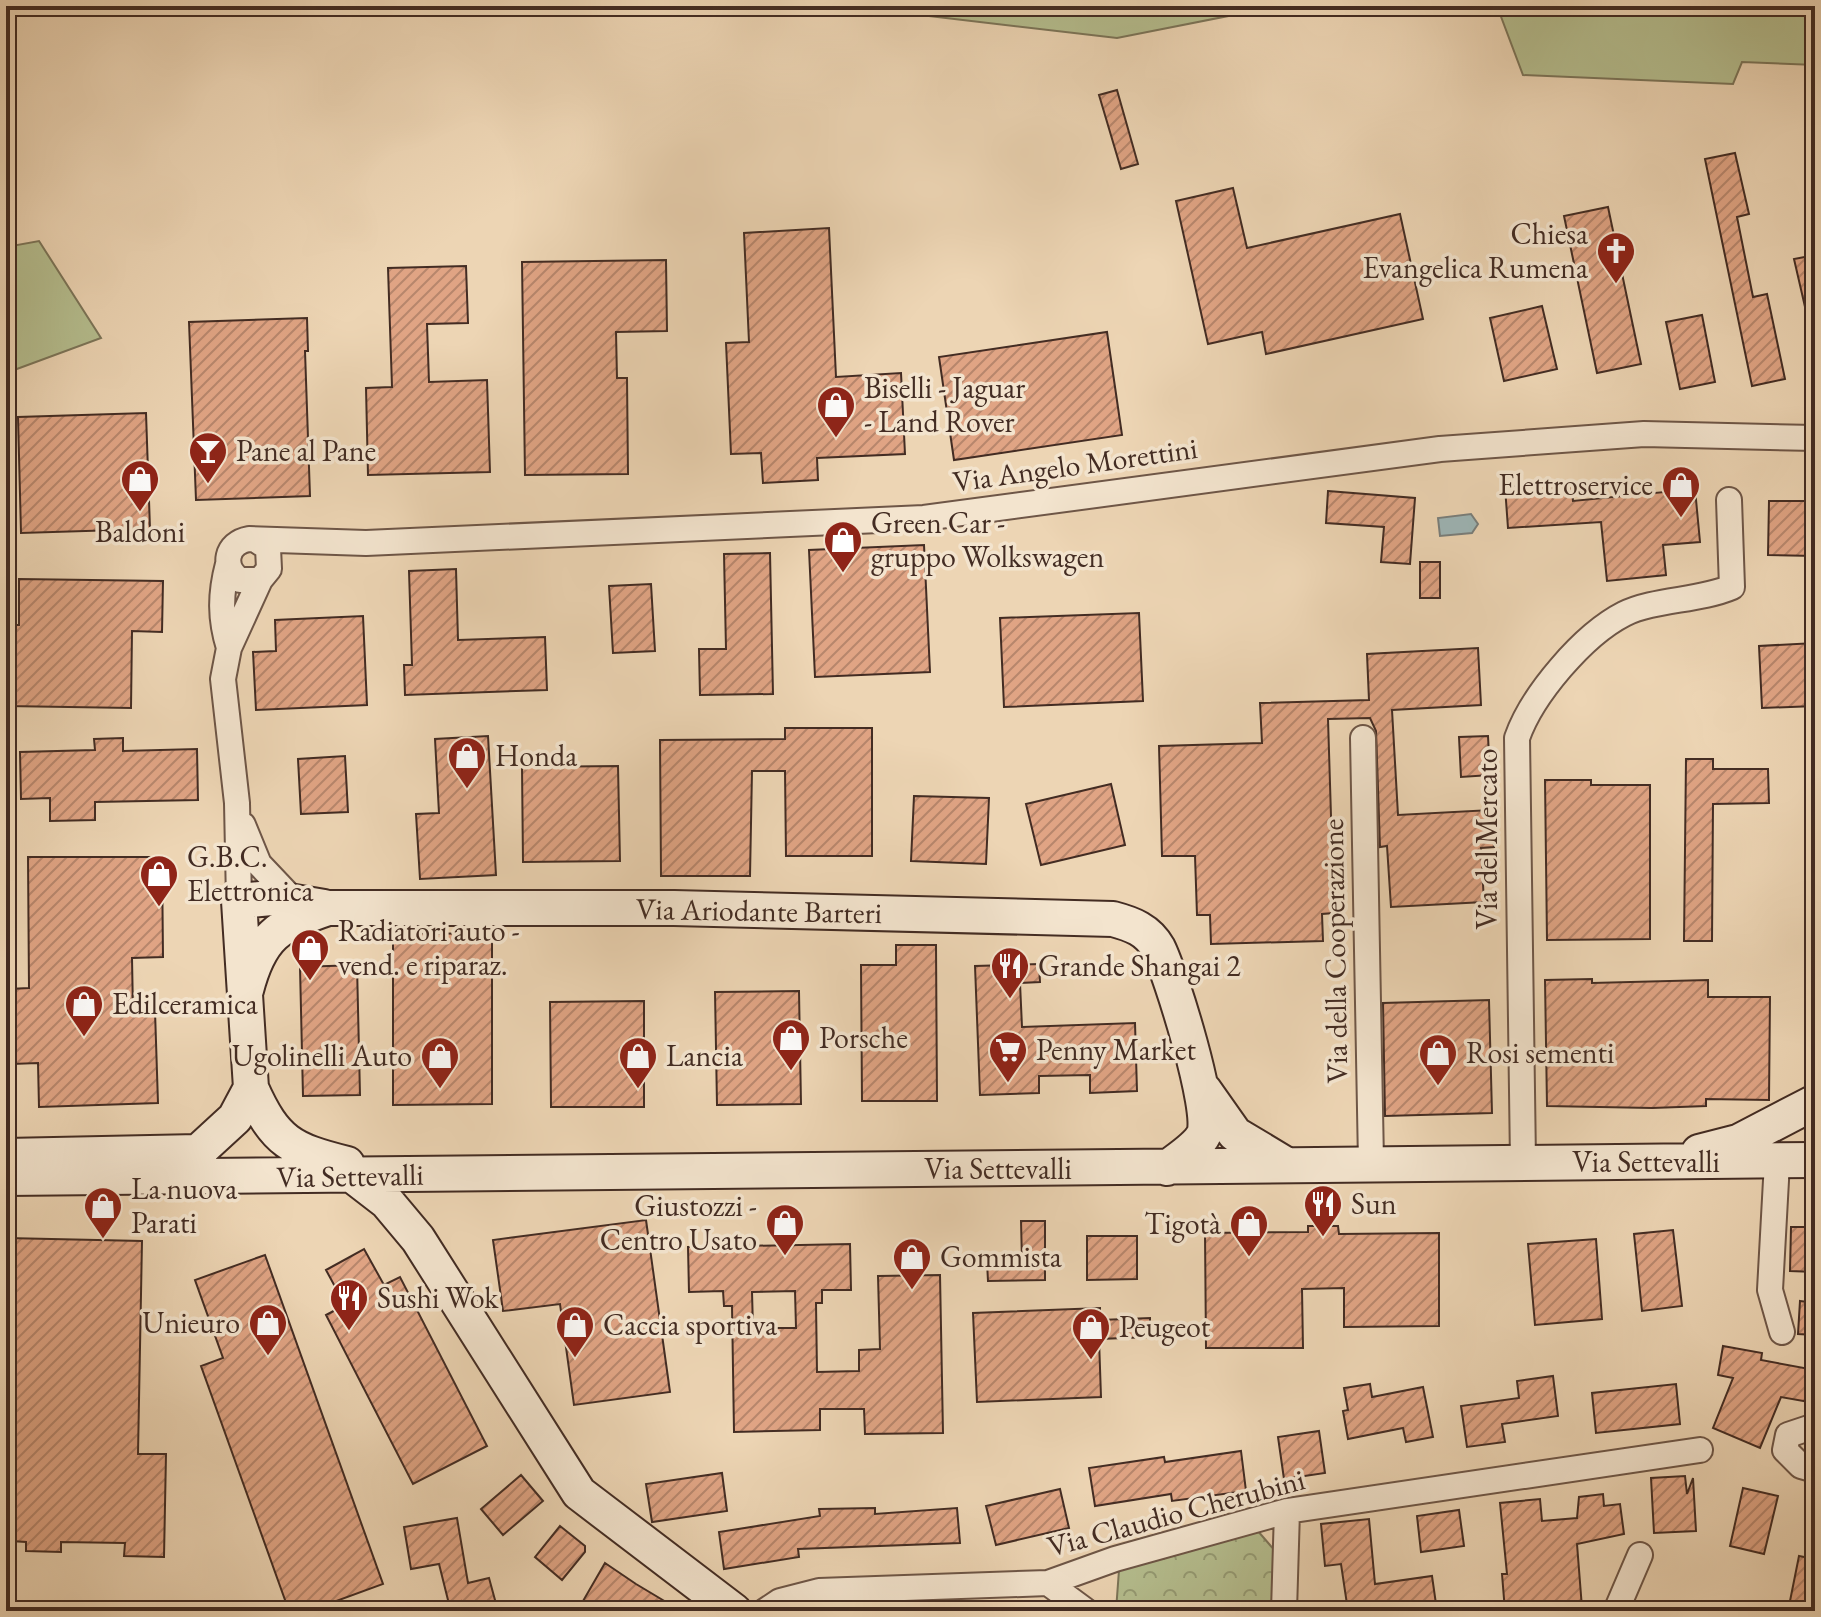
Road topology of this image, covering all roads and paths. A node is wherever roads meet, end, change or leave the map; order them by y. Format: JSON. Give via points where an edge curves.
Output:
{"nodes":[{"id":1,"x":1815,"y":438,"type":"edge"},
{"id":2,"x":1729,"y":500,"type":"dead end"},
{"id":3,"x":256,"y":540,"type":"junction"},
{"id":4,"x":342,"y":540,"type":"junction"},
{"id":5,"x":228,"y":564,"type":"junction"},
{"id":6,"x":266,"y":571,"type":"junction"},
{"id":7,"x":229,"y":648,"type":"junction"},
{"id":8,"x":1363,"y":738,"type":"dead end"},
{"id":9,"x":237,"y":803,"type":"junction"},
{"id":10,"x":239,"y":901,"type":"junction"},
{"id":11,"x":295,"y":902,"type":"junction"},
{"id":12,"x":328,"y":908,"type":"junction"},
{"id":13,"x":246,"y":990,"type":"junction"},
{"id":14,"x":1202,"y":1086,"type":"junction"},
{"id":15,"x":251,"y":1088,"type":"junction"},
{"id":16,"x":1815,"y":1102,"type":"edge"},
{"id":17,"x":1767,"y":1151,"type":"junction"},
{"id":18,"x":6,"y":1156,"type":"edge"},
{"id":19,"x":1815,"y":1160,"type":"edge"},
{"id":20,"x":1523,"y":1161,"type":"junction"},
{"id":21,"x":1371,"y":1162,"type":"junction"},
{"id":22,"x":1285,"y":1164,"type":"junction"},
{"id":23,"x":189,"y":1165,"type":"junction"},
{"id":24,"x":1167,"y":1168,"type":"junction"},
{"id":25,"x":352,"y":1175,"type":"junction"},
{"id":26,"x":391,"y":1175,"type":"junction"},
{"id":27,"x":430,"y":1175,"type":"junction"},
{"id":28,"x":6,"y":1178,"type":"edge"},
{"id":29,"x":418,"y":1239,"type":"junction"},
{"id":30,"x":1782,"y":1332,"type":"dead end"},
{"id":31,"x":1815,"y":1426,"type":"edge"},
{"id":32,"x":1700,"y":1450,"type":"dead end"},
{"id":33,"x":1815,"y":1470,"type":"edge"},
{"id":34,"x":1287,"y":1511,"type":"junction"},
{"id":35,"x":1640,"y":1555,"type":"dead end"},
{"id":36,"x":1048,"y":1583,"type":"junction"},
{"id":37,"x":734,"y":1611,"type":"edge"},
{"id":38,"x":765,"y":1611,"type":"edge"},
{"id":39,"x":1086,"y":1611,"type":"edge"},
{"id":40,"x":1284,"y":1611,"type":"edge"},
{"id":41,"x":1616,"y":1611,"type":"edge"}],
"edges":[{"from":1,"to":4,"type":"street","name":"Via Angelo Morettini","via":[[1644,434],[1440,449],[924,518]]},
{"from":2,"to":20,"type":"street","name":"Via del Mercato","via":[[1732,587],[1626,613],[1601,630],[1526,710],[1517,738]]},
{"from":3,"to":4,"type":"street","name":"Via Angelo Morettini"},
{"from":3,"to":5,"type":"street","via":[[235,544]]},
{"from":3,"to":6,"type":"street","via":[[268,548]]},
{"from":4,"to":6,"type":"street","name":"Via Angelo Morettini"},
{"from":5,"to":6,"type":"street","via":[[240,580]]},
{"from":5,"to":7,"type":"street","via":[[221,622]]},
{"from":6,"to":7,"type":"street"},
{"from":7,"to":9,"type":"street","via":[[223,679]]},
{"from":8,"to":21,"type":"street","name":"Via della Cooperazione"},
{"from":9,"to":10,"type":"street"},
{"from":9,"to":11,"type":"street","via":[[259,864]]},
{"from":10,"to":11,"type":"main road"},
{"from":10,"to":13,"type":"main road"},
{"from":11,"to":12,"type":"main road"},
{"from":12,"to":13,"type":"main road","name":"Via Ariodante Barteri","via":[[289,921],[272,935],[254,959]]},
{"from":12,"to":14,"type":"main road","name":"Via Ariodante Barteri","via":[[674,908],[1113,919],[1139,926],[1157,948]]},
{"from":13,"to":15,"type":"main road"},
{"from":14,"to":22,"type":"main road","via":[[1235,1134]]},
{"from":14,"to":24,"type":"main road","via":[[1204,1135]]},
{"from":15,"to":23,"type":"main road","via":[[235,1118]]},
{"from":15,"to":26,"type":"main road","via":[[262,1114],[298,1152]]},
{"from":16,"to":17,"type":"main road"},
{"from":17,"to":19,"type":"main road","name":"Via Settevalli"},
{"from":17,"to":20,"type":"main road","name":"Via Settevalli","via":[[1660,1160]]},
{"from":17,"to":30,"type":"street","via":[[1770,1290]]},
{"from":18,"to":23,"type":"main road"},
{"from":20,"to":21,"type":"main road","name":"Via Settevalli"},
{"from":21,"to":22,"type":"main road","name":"Via Settevalli"},
{"from":22,"to":24,"type":"main road","name":"Via Settevalli"},
{"from":23,"to":25,"type":"main road","name":"Via Settevalli"},
{"from":23,"to":28,"type":"main road"},
{"from":24,"to":27,"type":"main road","name":"Via Settevalli","via":[[637,1169]]},
{"from":25,"to":26,"type":"main road","name":"Via Settevalli"},
{"from":25,"to":29,"type":"main road","via":[[387,1202]]},
{"from":26,"to":27,"type":"main road","name":"Via Settevalli"},
{"from":27,"to":29,"type":"main road","via":[[417,1190],[411,1211]]},
{"from":29,"to":37,"type":"main road","via":[[579,1493]]},
{"from":31,"to":33,"type":"street","via":[[1788,1435],[1785,1450],[1801,1466]]},
{"from":32,"to":34,"type":"street","name":"Via Claudio Cherubini"},
{"from":34,"to":36,"type":"street","name":"Via Claudio Cherubini"},
{"from":34,"to":40,"type":"street"},
{"from":35,"to":41,"type":"street"},
{"from":36,"to":38,"type":"street","name":"Via Claudio Cherubini","via":[[819,1591],[780,1601]]},
{"from":36,"to":39,"type":"street"}]}
